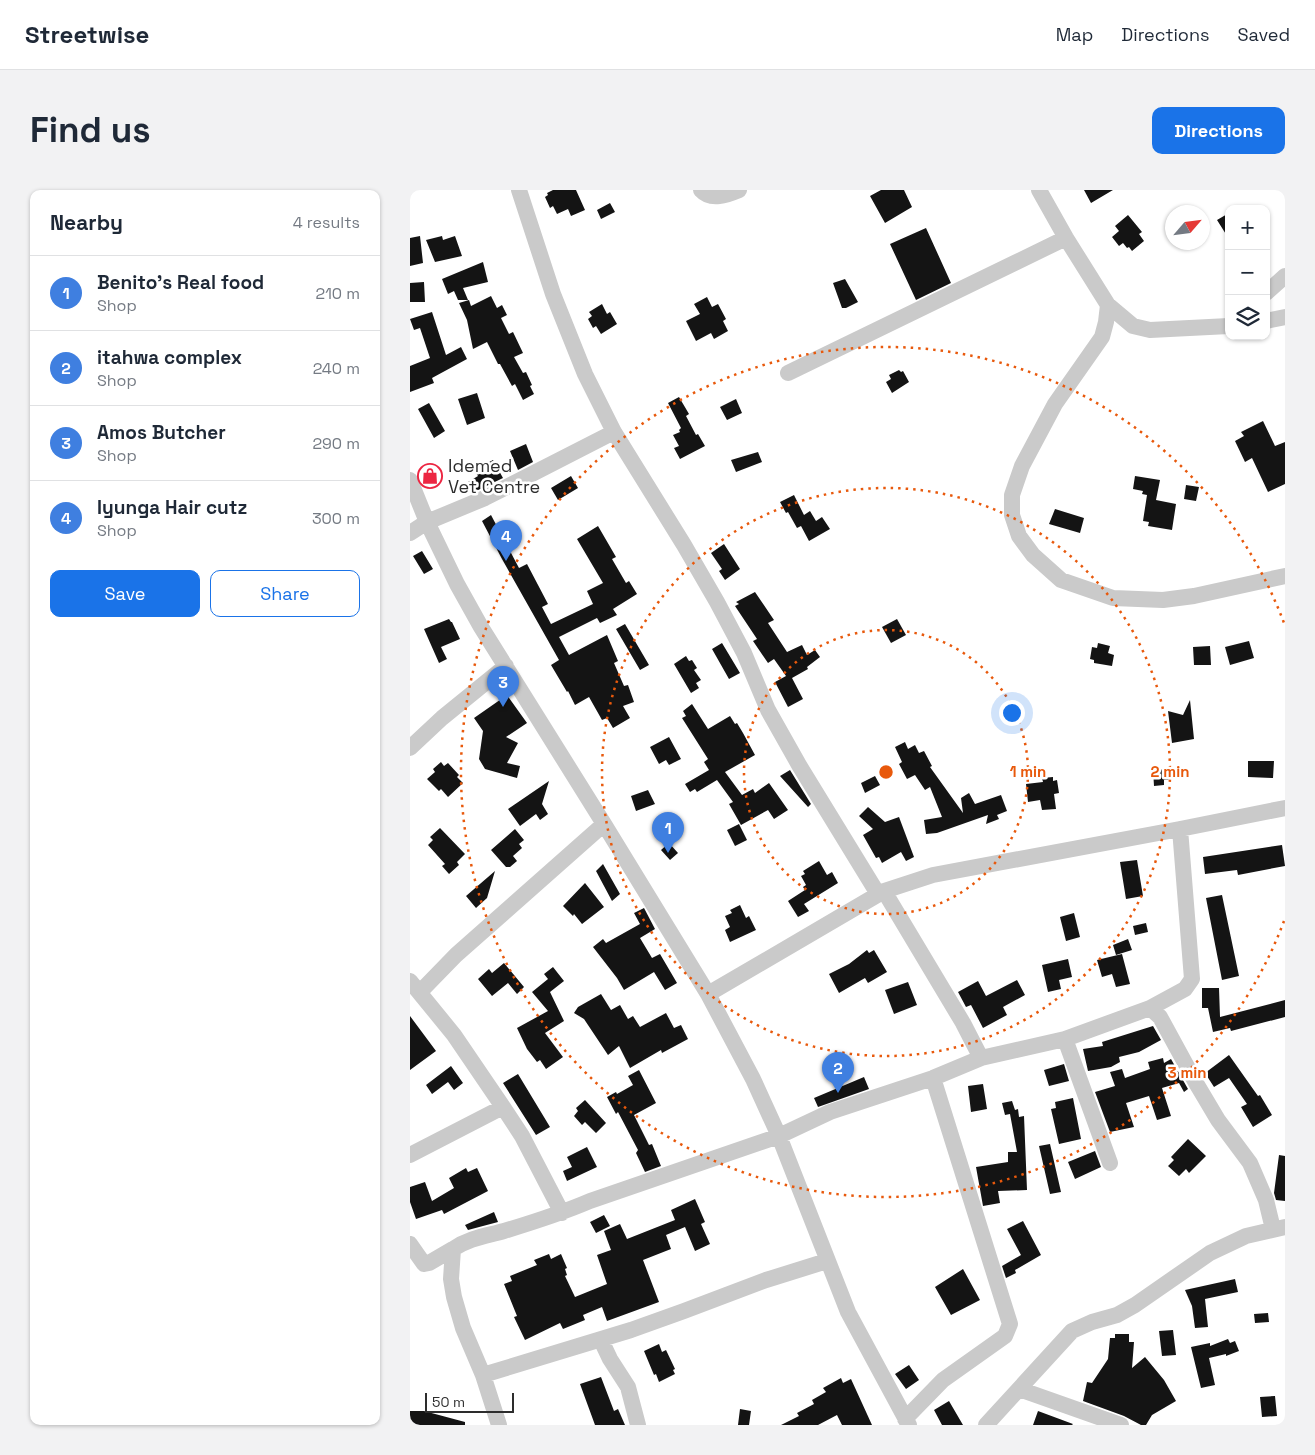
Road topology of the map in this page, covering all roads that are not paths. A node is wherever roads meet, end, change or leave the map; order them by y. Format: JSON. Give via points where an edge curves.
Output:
{"nodes":[{"id":1,"x":519,"y":190,"type":"edge"},
{"id":2,"x":702,"y":190,"type":"edge"},
{"id":3,"x":739,"y":190,"type":"edge"},
{"id":4,"x":1039,"y":190,"type":"edge"},
{"id":5,"x":1066,"y":238,"type":"junction"},
{"id":6,"x":1285,"y":276,"type":"edge"},
{"id":7,"x":1270,"y":290,"type":"edge"},
{"id":8,"x":1108,"y":305,"type":"junction"},
{"id":9,"x":1285,"y":317,"type":"edge"},
{"id":10,"x":1270,"y":320,"type":"edge"},
{"id":11,"x":1225,"y":326,"type":"edge"},
{"id":12,"x":788,"y":373,"type":"dead end"},
{"id":13,"x":614,"y":432,"type":"junction"},
{"id":14,"x":410,"y":480,"type":"edge"},
{"id":15,"x":427,"y":522,"type":"junction"},
{"id":16,"x":410,"y":533,"type":"edge"},
{"id":17,"x":1285,"y":576,"type":"edge"},
{"id":18,"x":506,"y":666,"type":"junction"},
{"id":19,"x":410,"y":748,"type":"edge"},
{"id":20,"x":1285,"y":808,"type":"edge"},
{"id":21,"x":604,"y":824,"type":"junction"},
{"id":22,"x":1180,"y":830,"type":"junction"},
{"id":23,"x":881,"y":892,"type":"junction"},
{"id":24,"x":415,"y":987,"type":"edge"},
{"id":25,"x":708,"y":994,"type":"junction"},
{"id":26,"x":1150,"y":1008,"type":"junction"},
{"id":27,"x":1065,"y":1039,"type":"junction"},
{"id":28,"x":981,"y":1058,"type":"junction"},
{"id":29,"x":933,"y":1078,"type":"junction"},
{"id":30,"x":503,"y":1107,"type":"junction"},
{"id":31,"x":779,"y":1136,"type":"junction"},
{"id":32,"x":410,"y":1155,"type":"edge"},
{"id":33,"x":1110,"y":1163,"type":"dead end"},
{"id":34,"x":562,"y":1213,"type":"junction"},
{"id":35,"x":1279,"y":1228,"type":"edge"},
{"id":36,"x":410,"y":1244,"type":"edge"},
{"id":37,"x":453,"y":1248,"type":"junction"},
{"id":38,"x":827,"y":1261,"type":"junction"},
{"id":39,"x":601,"y":1340,"type":"junction"},
{"id":40,"x":483,"y":1374,"type":"junction"},
{"id":41,"x":1019,"y":1389,"type":"junction"},
{"id":42,"x":907,"y":1422,"type":"edge"},
{"id":43,"x":499,"y":1425,"type":"edge"},
{"id":44,"x":638,"y":1425,"type":"edge"},
{"id":45,"x":986,"y":1425,"type":"edge"},
{"id":46,"x":1121,"y":1425,"type":"edge"}],
"edges":[{"from":1,"to":13,"type":"street","via":[[556,303],[585,374]]},
{"from":2,"to":3,"type":"street","via":[[717,197]]},
{"from":4,"to":5,"type":"street"},
{"from":5,"to":8,"type":"street"},
{"from":5,"to":12,"type":"street"},
{"from":6,"to":7,"type":"street"},
{"from":8,"to":11,"type":"street","via":[[1133,326],[1150,330]]},
{"from":8,"to":17,"type":"street","via":[[1102,337],[1055,404],[1022,466],[1012,495],[1012,515],[1020,536],[1033,555],[1061,580],[1113,598],[1163,600]]},
{"from":9,"to":10,"type":"street"},
{"from":13,"to":15,"type":"street","via":[[485,498]]},
{"from":13,"to":23,"type":"street","via":[[717,602],[798,765]]},
{"from":14,"to":15,"type":"street"},
{"from":15,"to":16,"type":"street"},
{"from":15,"to":18,"type":"street","via":[[457,584]]},
{"from":18,"to":19,"type":"street"},
{"from":18,"to":21,"type":"street"},
{"from":20,"to":22,"type":"street"},
{"from":21,"to":24,"type":"street","via":[[456,955]]},
{"from":21,"to":25,"type":"street"},
{"from":22,"to":23,"type":"street","via":[[941,873]]},
{"from":22,"to":26,"type":"street","via":[[1192,979],[1185,989]]},
{"from":23,"to":25,"type":"street"},
{"from":23,"to":28,"type":"street","via":[[963,1023]]},
{"from":24,"to":30,"type":"street","via":[[454,1035]]},
{"from":25,"to":31,"type":"street"},
{"from":26,"to":27,"type":"street"},
{"from":26,"to":35,"type":"street","via":[[1160,1017],[1210,1105],[1250,1163]]},
{"from":27,"to":28,"type":"street"},
{"from":27,"to":33,"type":"street"},
{"from":28,"to":29,"type":"street"},
{"from":29,"to":31,"type":"street","via":[[830,1112]]},
{"from":29,"to":42,"type":"street","via":[[1010,1324],[1005,1336],[944,1380]]},
{"from":30,"to":32,"type":"street"},
{"from":30,"to":34,"type":"street"},
{"from":31,"to":34,"type":"street"},
{"from":31,"to":38,"type":"street"},
{"from":34,"to":37,"type":"street","via":[[480,1236]]},
{"from":35,"to":41,"type":"street","via":[[1246,1236],[1210,1253],[1135,1305],[1072,1332]]},
{"from":36,"to":37,"type":"street","via":[[424,1264]]},
{"from":37,"to":40,"type":"street","via":[[451,1279],[454,1297],[463,1328]]},
{"from":38,"to":39,"type":"street"},
{"from":38,"to":42,"type":"street","via":[[848,1312]]},
{"from":39,"to":40,"type":"street"},
{"from":39,"to":44,"type":"street","via":[[628,1387]]},
{"from":40,"to":43,"type":"street"},
{"from":41,"to":45,"type":"street"},
{"from":41,"to":46,"type":"street"}]}
